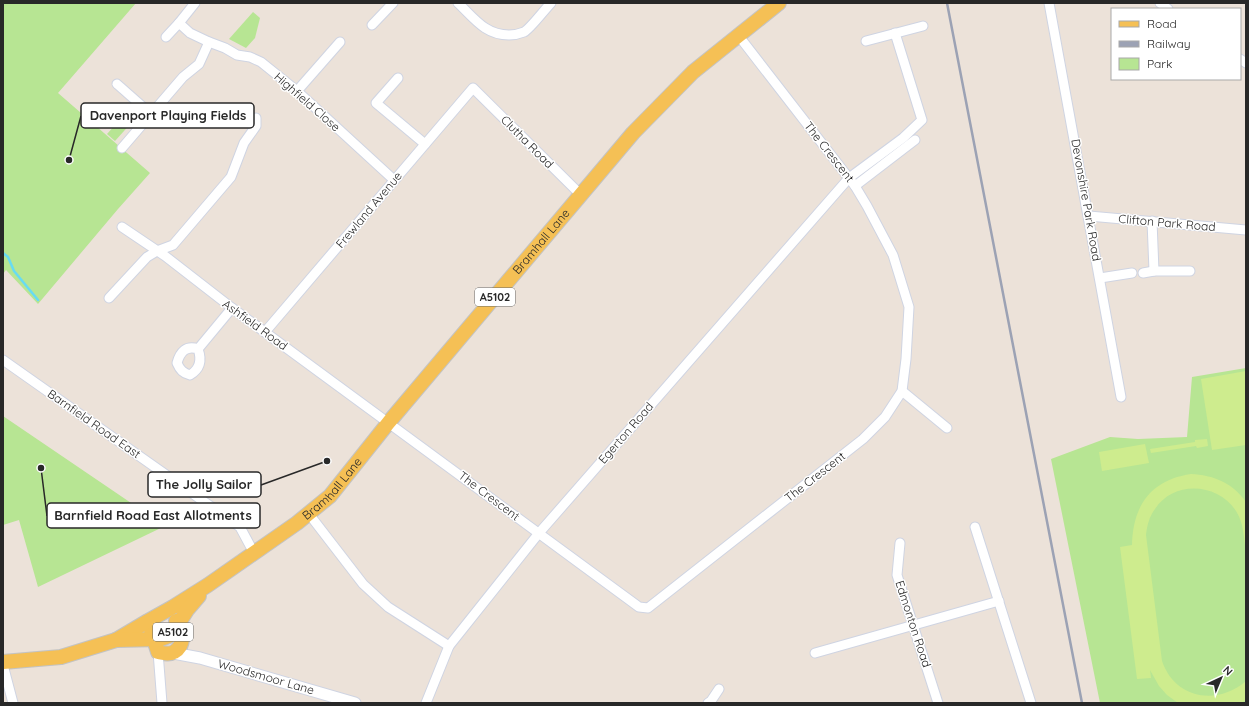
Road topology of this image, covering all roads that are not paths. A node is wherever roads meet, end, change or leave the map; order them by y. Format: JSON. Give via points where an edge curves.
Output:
{"nodes":[{"id":1,"x":195,"y":3,"type":"edge"},
{"id":2,"x":393,"y":3,"type":"edge"},
{"id":3,"x":458,"y":3,"type":"edge"},
{"id":4,"x":551,"y":3,"type":"edge"},
{"id":5,"x":779,"y":3,"type":"edge"},
{"id":6,"x":1049,"y":3,"type":"edge"},
{"id":7,"x":179,"y":23,"type":"junction"},
{"id":8,"x":372,"y":25,"type":"dead end"},
{"id":9,"x":923,"y":26,"type":"dead end"},
{"id":10,"x":894,"y":33,"type":"junction"},
{"id":11,"x":738,"y":36,"type":"junction"},
{"id":12,"x":166,"y":37,"type":"dead end"},
{"id":13,"x":866,"y":41,"type":"dead end"},
{"id":14,"x":209,"y":42,"type":"junction"},
{"id":15,"x":340,"y":42,"type":"dead end"},
{"id":16,"x":398,"y":78,"type":"dead end"},
{"id":17,"x":117,"y":84,"type":"dead end"},
{"id":18,"x":473,"y":88,"type":"joint"},
{"id":19,"x":297,"y":91,"type":"junction"},
{"id":20,"x":151,"y":114,"type":"junction"},
{"id":21,"x":256,"y":118,"type":"dead end"},
{"id":22,"x":915,"y":140,"type":"dead end"},
{"id":23,"x":425,"y":144,"type":"junction"},
{"id":24,"x":122,"y":148,"type":"dead end"},
{"id":25,"x":849,"y":178,"type":"junction"},
{"id":26,"x":394,"y":180,"type":"junction"},
{"id":27,"x":855,"y":186,"type":"junction"},
{"id":28,"x":581,"y":195,"type":"junction"},
{"id":29,"x":1089,"y":216,"type":"junction"},
{"id":30,"x":1152,"y":221,"type":"junction"},
{"id":31,"x":122,"y":227,"type":"dead end"},
{"id":32,"x":1246,"y":230,"type":"edge"},
{"id":33,"x":157,"y":251,"type":"junction"},
{"id":34,"x":1154,"y":271,"type":"junction"},
{"id":35,"x":1190,"y":271,"type":"dead end"},
{"id":36,"x":1132,"y":273,"type":"dead end"},
{"id":37,"x":1143,"y":273,"type":"dead end"},
{"id":38,"x":1100,"y":278,"type":"junction"},
{"id":39,"x":109,"y":298,"type":"dead end"},
{"id":40,"x":232,"y":308,"type":"junction"},
{"id":41,"x":265,"y":332,"type":"junction"},
{"id":42,"x":198,"y":349,"type":"dead end"},
{"id":43,"x":3,"y":360,"type":"edge"},
{"id":44,"x":902,"y":391,"type":"junction"},
{"id":45,"x":1121,"y":397,"type":"dead end"},
{"id":46,"x":389,"y":422,"type":"junction"},
{"id":47,"x":947,"y":428,"type":"dead end"},
{"id":48,"x":309,"y":514,"type":"junction"},
{"id":49,"x":975,"y":527,"type":"dead end"},
{"id":50,"x":539,"y":533,"type":"junction"},
{"id":51,"x":900,"y":543,"type":"dead end"},
{"id":52,"x":254,"y":553,"type":"junction"},
{"id":53,"x":208,"y":585,"type":"junction"},
{"id":54,"x":999,"y":601,"type":"junction"},
{"id":55,"x":162,"y":613,"type":"junction"},
{"id":56,"x":148,"y":620,"type":"junction"},
{"id":57,"x":179,"y":624,"type":"junction"},
{"id":58,"x":913,"y":624,"type":"junction"},
{"id":59,"x":182,"y":638,"type":"junction"},
{"id":60,"x":116,"y":640,"type":"junction"},
{"id":61,"x":156,"y":645,"type":"junction"},
{"id":62,"x":449,"y":646,"type":"junction"},
{"id":63,"x":173,"y":653,"type":"junction"},
{"id":64,"x":815,"y":653,"type":"dead end"},
{"id":65,"x":200,"y":658,"type":"junction"},
{"id":66,"x":3,"y":662,"type":"edge"},
{"id":67,"x":3,"y":666,"type":"edge"},
{"id":68,"x":719,"y":689,"type":"dead end"},
{"id":69,"x":13,"y":703,"type":"edge"},
{"id":70,"x":162,"y":703,"type":"edge"},
{"id":71,"x":355,"y":703,"type":"edge"},
{"id":72,"x":426,"y":703,"type":"edge"},
{"id":73,"x":708,"y":703,"type":"edge"},
{"id":74,"x":938,"y":703,"type":"edge"},
{"id":75,"x":1031,"y":703,"type":"edge"}],
"edges":[{"from":1,"to":7,"type":"street"},
{"from":2,"to":8,"type":"street"},
{"from":3,"to":4,"type":"street","via":[[490,32],[515,35],[525,32]]},
{"from":5,"to":11,"type":"main road","name":"Bramhall Lane","number":"A5102"},
{"from":6,"to":29,"type":"street","name":"Devonshire Park Road"},
{"from":7,"to":12,"type":"street"},
{"from":7,"to":14,"type":"street","name":"Highfield Close","via":[[190,33]]},
{"from":9,"to":10,"type":"street"},
{"from":10,"to":13,"type":"street"},
{"from":10,"to":25,"type":"street","name":"Egerton Road","via":[[922,120],[903,138]]},
{"from":11,"to":25,"type":"street","name":"The Crescent"},
{"from":11,"to":28,"type":"main road","name":"Bramhall Lane","number":"A5102","via":[[693,72],[633,133]]},
{"from":14,"to":19,"type":"street","name":"Highfield Close","via":[[237,55],[261,62]]},
{"from":14,"to":20,"type":"street","via":[[199,64],[183,77]]},
{"from":15,"to":19,"type":"street"},
{"from":16,"to":23,"type":"street","via":[[376,103]]},
{"from":17,"to":20,"type":"street"},
{"from":18,"to":23,"type":"street","name":"Frewland Avenue"},
{"from":18,"to":28,"type":"street","name":"Clutha Road"},
{"from":19,"to":26,"type":"street","name":"Highfield Close"},
{"from":20,"to":24,"type":"street"},
{"from":21,"to":33,"type":"street","via":[[256,126],[244,143],[231,176],[173,245]]},
{"from":22,"to":27,"type":"street"},
{"from":23,"to":26,"type":"street","name":"Frewland Avenue"},
{"from":25,"to":27,"type":"street","name":"The Crescent"},
{"from":25,"to":50,"type":"street","name":"Egerton Road"},
{"from":26,"to":41,"type":"street","name":"Frewland Avenue"},
{"from":27,"to":44,"type":"street","name":"The Crescent","via":[[893,255],[909,307]]},
{"from":28,"to":46,"type":"main road","name":"Bramhall Lane","number":"A5102"},
{"from":29,"to":30,"type":"street","name":"Clifton Park Road"},
{"from":29,"to":38,"type":"street","name":"Devonshire Park Road"},
{"from":30,"to":32,"type":"street","name":"Clifton Park Road"},
{"from":30,"to":34,"type":"street"},
{"from":31,"to":33,"type":"street","name":"Ashfield Road"},
{"from":33,"to":39,"type":"street","via":[[147,257]]},
{"from":33,"to":40,"type":"street","name":"Ashfield Road"},
{"from":34,"to":35,"type":"street"},
{"from":34,"to":37,"type":"street"},
{"from":36,"to":38,"type":"street"},
{"from":38,"to":45,"type":"street","name":"Devonshire Park Road"},
{"from":40,"to":41,"type":"street","name":"Ashfield Road"},
{"from":40,"to":42,"type":"street"},
{"from":41,"to":46,"type":"street","name":"Ashfield Road"},
{"from":43,"to":52,"type":"street","name":"Barnfield Road East","via":[[240,527]]},
{"from":44,"to":47,"type":"street"},
{"from":44,"to":50,"type":"street","name":"The Crescent","via":[[885,417],[862,441],[648,608],[639,607]]},
{"from":46,"to":48,"type":"main road","name":"Bramhall Lane","number":"A5102","via":[[330,496]]},
{"from":46,"to":50,"type":"street","name":"The Crescent"},
{"from":48,"to":52,"type":"main road","name":"Bramhall Lane","number":"A5102"},
{"from":48,"to":62,"type":"street","via":[[363,584],[388,607]]},
{"from":49,"to":54,"type":"street"},
{"from":50,"to":62,"type":"street","name":"Egerton Road"},
{"from":51,"to":58,"type":"street","name":"Edmonton Road","via":[[897,575]]},
{"from":52,"to":53,"type":"main road","name":"Bramhall Lane","number":"A5102"},
{"from":53,"to":55,"type":"main road","name":"Bramhall Lane","number":"A5102"},
{"from":53,"to":57,"type":"main road","name":"Bramhall Lane","number":"A5102"},
{"from":54,"to":58,"type":"street"},
{"from":54,"to":75,"type":"street"},
{"from":55,"to":56,"type":"main road","name":"Bramhall Lane","number":"A5102"},
{"from":55,"to":57,"type":"main road","number":"A5102","via":[[170,615]]},
{"from":56,"to":60,"type":"main road","name":"Bramhall Lane","number":"A5102"},
{"from":56,"to":61,"type":"main road","number":"A5102"},
{"from":57,"to":59,"type":"main road","number":"A5102"},
{"from":57,"to":61,"type":"main road","name":"Bramhall Lane","number":"A5102","via":[[169,636],[161,639]]},
{"from":58,"to":64,"type":"street"},
{"from":58,"to":74,"type":"street","name":"Edmonton Road"},
{"from":59,"to":63,"type":"main road","number":"A5102","via":[[180,646]]},
{"from":59,"to":65,"type":"street"},
{"from":60,"to":61,"type":"main road","name":"Bramhall Lane","number":"A5102"},
{"from":60,"to":66,"type":"main road","name":"Bramhall Lane","number":"A5102","via":[[61,657]]},
{"from":61,"to":63,"type":"main road","name":"Bramhall Lane","number":"A5102","via":[[166,654]]},
{"from":61,"to":70,"type":"street"},
{"from":62,"to":72,"type":"street","name":"Egerton Road"},
{"from":63,"to":65,"type":"street","name":"Woodsmoor Lane"},
{"from":65,"to":71,"type":"street","name":"Woodsmoor Lane"},
{"from":67,"to":69,"type":"street"},
{"from":68,"to":73,"type":"street"}]}
